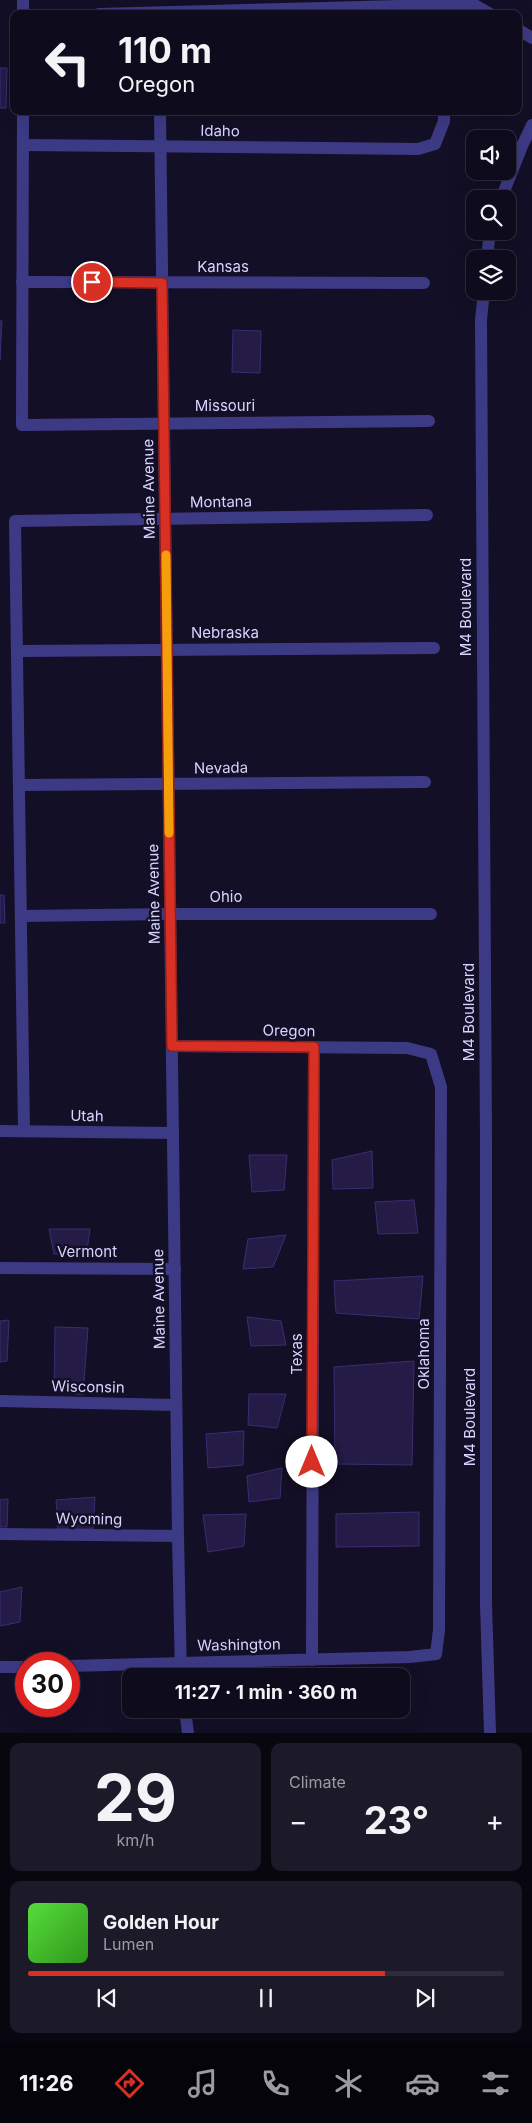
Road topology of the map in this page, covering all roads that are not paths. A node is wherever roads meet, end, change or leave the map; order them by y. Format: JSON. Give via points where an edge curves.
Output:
{"nodes":[{"id":1,"x":302,"y":4,"type":"edge"},
{"id":2,"x":159,"y":9,"type":"edge"},
{"id":3,"x":439,"y":9,"type":"edge"},
{"id":4,"x":483,"y":10,"type":"edge"},
{"id":5,"x":23,"y":115,"type":"edge"},
{"id":6,"x":160,"y":115,"type":"edge"},
{"id":7,"x":444,"y":115,"type":"edge"},
{"id":8,"x":532,"y":125,"type":"edge"},
{"id":9,"x":23,"y":145,"type":"junction"},
{"id":10,"x":161,"y":146,"type":"junction"},
{"id":11,"x":505,"y":190,"type":"edge"},
{"id":12,"x":22,"y":282,"type":"junction"},
{"id":13,"x":162,"y":283,"type":"junction"},
{"id":14,"x":424,"y":283,"type":"dead end"},
{"id":15,"x":483,"y":300,"type":"edge"},
{"id":16,"x":429,"y":421,"type":"dead end"},
{"id":17,"x":164,"y":423,"type":"junction"},
{"id":18,"x":427,"y":515,"type":"dead end"},
{"id":19,"x":165,"y":519,"type":"junction"},
{"id":20,"x":434,"y":648,"type":"dead end"},
{"id":21,"x":167,"y":650,"type":"junction"},
{"id":22,"x":17,"y":651,"type":"junction"},
{"id":23,"x":425,"y":782,"type":"dead end"},
{"id":24,"x":18,"y":785,"type":"junction"},
{"id":25,"x":169,"y":785,"type":"junction"},
{"id":26,"x":170,"y":914,"type":"junction"},
{"id":27,"x":431,"y":914,"type":"dead end"},
{"id":28,"x":21,"y":916,"type":"junction"},
{"id":29,"x":172,"y":1046,"type":"junction"},
{"id":30,"x":314,"y":1047,"type":"junction"},
{"id":31,"x":407,"y":1048,"type":"joint"},
{"id":32,"x":0,"y":1131,"type":"edge"},
{"id":33,"x":24,"y":1131,"type":"junction"},
{"id":34,"x":173,"y":1133,"type":"junction"},
{"id":35,"x":0,"y":1268,"type":"edge"},
{"id":36,"x":174,"y":1269,"type":"junction"},
{"id":37,"x":0,"y":1401,"type":"edge"},
{"id":38,"x":176,"y":1405,"type":"junction"},
{"id":39,"x":0,"y":1534,"type":"edge"},
{"id":40,"x":178,"y":1536,"type":"junction"},
{"id":41,"x":410,"y":1657,"type":"joint"},
{"id":42,"x":312,"y":1660,"type":"junction"},
{"id":43,"x":180,"y":1663,"type":"junction"},
{"id":44,"x":80,"y":1666,"type":"edge"},
{"id":45,"x":0,"y":1667,"type":"edge"},
{"id":46,"x":15,"y":1667,"type":"edge"},
{"id":47,"x":180,"y":1668,"type":"edge"},
{"id":48,"x":186,"y":1718,"type":"edge"},
{"id":49,"x":188,"y":1733,"type":"edge"},
{"id":50,"x":490,"y":1733,"type":"edge"}],
"edges":[{"from":1,"to":2,"type":"street"},
{"from":1,"to":3,"type":"street"},
{"from":3,"to":4,"type":"street","via":[[473,4]]},
{"from":5,"to":9,"type":"street"},
{"from":6,"to":10,"type":"street","name":"Maine Avenue"},
{"from":7,"to":10,"type":"street","name":"Idaho","via":[[435,144],[418,149]]},
{"from":8,"to":11,"type":"street"},
{"from":9,"to":10,"type":"street","name":"Idaho"},
{"from":9,"to":12,"type":"street"},
{"from":10,"to":13,"type":"street","name":"Maine Avenue"},
{"from":12,"to":13,"type":"street","name":"Kansas"},
{"from":12,"to":17,"type":"street","name":"Missouri","via":[[22,425]]},
{"from":13,"to":14,"type":"street","name":"Kansas"},
{"from":13,"to":17,"type":"street","name":"Maine Avenue"},
{"from":15,"to":50,"type":"street","name":"M4 Boulevard","via":[[486,1604]]},
{"from":16,"to":17,"type":"street","name":"Missouri"},
{"from":17,"to":19,"type":"street","name":"Maine Avenue"},
{"from":18,"to":19,"type":"street","name":"Montana"},
{"from":19,"to":21,"type":"street","name":"Maine Avenue"},
{"from":19,"to":22,"type":"street","name":"Montana","via":[[15,522]]},
{"from":20,"to":21,"type":"street","name":"Nebraska"},
{"from":21,"to":22,"type":"street","name":"Nebraska"},
{"from":21,"to":25,"type":"street","name":"Maine Avenue"},
{"from":22,"to":24,"type":"street"},
{"from":23,"to":25,"type":"street","name":"Nevada"},
{"from":24,"to":25,"type":"street","name":"Nevada"},
{"from":24,"to":28,"type":"street"},
{"from":25,"to":26,"type":"street","name":"Maine Avenue"},
{"from":26,"to":27,"type":"street","name":"Ohio"},
{"from":26,"to":28,"type":"street","name":"Ohio"},
{"from":26,"to":29,"type":"street","name":"Maine Avenue"},
{"from":28,"to":33,"type":"street"},
{"from":29,"to":30,"type":"street","name":"Oregon"},
{"from":29,"to":34,"type":"street","name":"Maine Avenue"},
{"from":30,"to":31,"type":"street","name":"Oregon"},
{"from":30,"to":42,"type":"street","name":"Texas"},
{"from":31,"to":41,"type":"street","name":"Oklahoma","via":[[431,1054],[441,1087],[439,1630],[436,1654]]},
{"from":32,"to":33,"type":"street","name":"Utah"},
{"from":33,"to":34,"type":"street","name":"Utah"},
{"from":34,"to":36,"type":"street","name":"Maine Avenue"},
{"from":35,"to":36,"type":"street","name":"Vermont"},
{"from":36,"to":38,"type":"street","name":"Maine Avenue"},
{"from":37,"to":38,"type":"street","name":"Wisconsin"},
{"from":38,"to":40,"type":"street","name":"Maine Avenue"},
{"from":39,"to":40,"type":"street","name":"Wyoming"},
{"from":40,"to":43,"type":"street","name":"Maine Avenue"},
{"from":41,"to":42,"type":"street","name":"Washington"},
{"from":42,"to":43,"type":"street","name":"Washington"},
{"from":43,"to":44,"type":"street","name":"Washington"},
{"from":43,"to":47,"type":"street","name":"Maine Avenue"},
{"from":45,"to":46,"type":"street"},
{"from":48,"to":49,"type":"street"}]}
